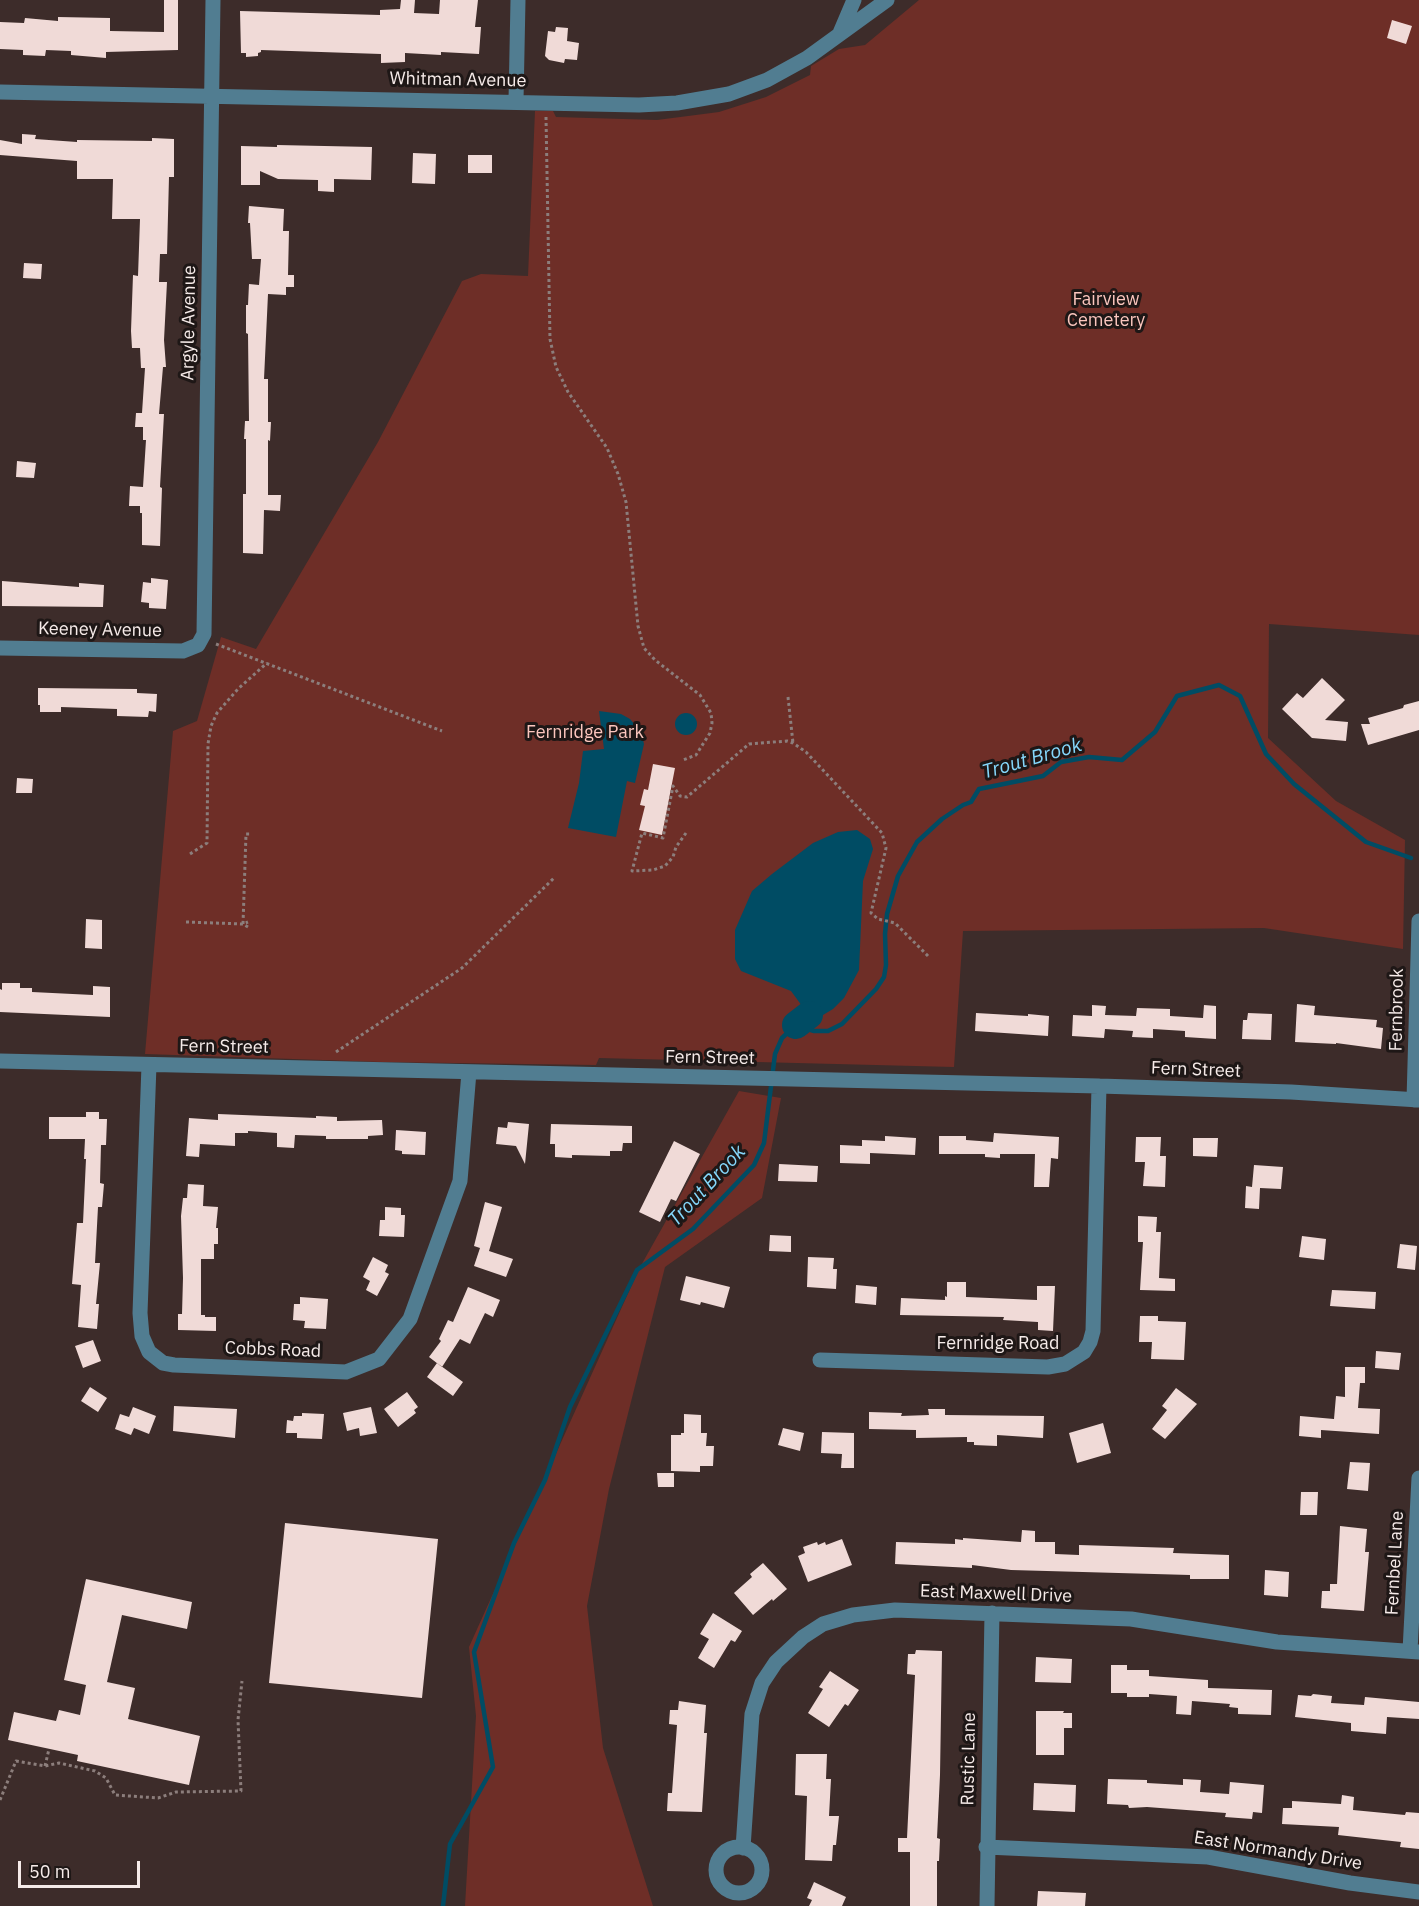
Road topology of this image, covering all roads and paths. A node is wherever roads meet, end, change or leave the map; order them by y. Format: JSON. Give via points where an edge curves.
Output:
{"nodes":[{"id":1,"x":213,"y":0,"type":"edge"},
{"id":2,"x":518,"y":0,"type":"edge"},
{"id":3,"x":854,"y":0,"type":"edge"},
{"id":4,"x":887,"y":0,"type":"edge"},
{"id":5,"x":839,"y":35,"type":"junction"},
{"id":6,"x":0,"y":92,"type":"edge"},
{"id":7,"x":211,"y":95,"type":"junction"},
{"id":8,"x":516,"y":101,"type":"junction"},
{"id":9,"x":546,"y":112,"type":"dead end"},
{"id":10,"x":216,"y":644,"type":"dead end"},
{"id":11,"x":198,"y":645,"type":"joint"},
{"id":12,"x":0,"y":648,"type":"edge"},
{"id":13,"x":267,"y":663,"type":"junction"},
{"id":14,"x":789,"y":697,"type":"dead end"},
{"id":15,"x":442,"y":731,"type":"dead end"},
{"id":16,"x":793,"y":743,"type":"junction"},
{"id":17,"x":683,"y":760,"type":"dead end"},
{"id":18,"x":686,"y":833,"type":"dead end"},
{"id":19,"x":250,"y":834,"type":"dead end"},
{"id":20,"x":190,"y":854,"type":"dead end"},
{"id":21,"x":554,"y":878,"type":"dead end"},
{"id":22,"x":1419,"y":921,"type":"edge"},
{"id":23,"x":186,"y":922,"type":"dead end"},
{"id":24,"x":243,"y":924,"type":"junction"},
{"id":25,"x":248,"y":924,"type":"dead end"},
{"id":26,"x":928,"y":956,"type":"dead end"},
{"id":27,"x":335,"y":1053,"type":"dead end"},
{"id":28,"x":0,"y":1061,"type":"edge"},
{"id":29,"x":149,"y":1065,"type":"junction"},
{"id":30,"x":469,"y":1072,"type":"junction"},
{"id":31,"x":1099,"y":1086,"type":"junction"},
{"id":32,"x":1417,"y":1100,"type":"edge"},
{"id":33,"x":820,"y":1360,"type":"dead end"},
{"id":34,"x":1419,"y":1478,"type":"edge"},
{"id":35,"x":992,"y":1614,"type":"junction"},
{"id":36,"x":1414,"y":1652,"type":"edge"},
{"id":37,"x":242,"y":1681,"type":"dead end"},
{"id":38,"x":49,"y":1749,"type":"dead end"},
{"id":39,"x":45,"y":1766,"type":"junction"},
{"id":40,"x":0,"y":1800,"type":"edge"},
{"id":41,"x":986,"y":1847,"type":"junction"},
{"id":42,"x":743,"y":1848,"type":"dead end"},
{"id":43,"x":1419,"y":1892,"type":"edge"},
{"id":44,"x":987,"y":1906,"type":"edge"}],
"edges":[{"from":1,"to":7,"type":"street","name":"Argyle Avenue"},
{"from":2,"to":8,"type":"street"},
{"from":3,"to":5,"type":"street"},
{"from":4,"to":5,"type":"street","name":"Whitman Avenue"},
{"from":5,"to":8,"type":"street","name":"Whitman Avenue","via":[[767,80],[729,94],[639,105]]},
{"from":6,"to":7,"type":"street","name":"Whitman Avenue"},
{"from":7,"to":8,"type":"street","name":"Whitman Avenue"},
{"from":7,"to":11,"type":"street","name":"Argyle Avenue","via":[[204,634]]},
{"from":9,"to":17,"type":"path","via":[[550,339],[556,367],[568,392],[607,448],[618,474],[626,502],[638,626],[644,648],[700,695],[711,713],[710,733],[696,755]]},
{"from":10,"to":13,"type":"path"},
{"from":11,"to":12,"type":"street","name":"Keeney Avenue","via":[[183,651]]},
{"from":13,"to":15,"type":"path"},
{"from":13,"to":20,"type":"path","via":[[217,713],[211,726],[207,843]]},
{"from":14,"to":16,"type":"path"},
{"from":16,"to":18,"type":"path","via":[[749,744],[687,797],[680,796],[673,786],[663,838],[642,833],[632,872],[665,866]]},
{"from":16,"to":26,"type":"path","via":[[882,833],[886,848],[871,913],[895,923]]},
{"from":19,"to":24,"type":"path","via":[[246,834]]},
{"from":21,"to":27,"type":"path","via":[[462,968]]},
{"from":22,"to":32,"type":"street","name":"Fernbrook"},
{"from":23,"to":24,"type":"path"},
{"from":24,"to":25,"type":"path"},
{"from":28,"to":29,"type":"street","name":"Fern Street"},
{"from":29,"to":30,"type":"street","name":"Fern Street"},
{"from":29,"to":30,"type":"street","name":"Cobbs Road","via":[[140,1313],[142,1336],[149,1352],[174,1365],[346,1372],[379,1359],[410,1319],[460,1181]]},
{"from":30,"to":31,"type":"street","name":"Fern Street"},
{"from":31,"to":32,"type":"street","name":"Fern Street"},
{"from":31,"to":33,"type":"street","name":"Fernridge Road","via":[[1094,1323],[1084,1352],[1065,1364],[1048,1367]]},
{"from":34,"to":36,"type":"street","name":"Fernbel Lane"},
{"from":35,"to":36,"type":"street","name":"East Maxwell Drive","via":[[1131,1619],[1277,1642]]},
{"from":35,"to":41,"type":"street","name":"Rustic Lane"},
{"from":35,"to":42,"type":"street","name":"East Maxwell Drive","via":[[895,1610],[853,1615],[823,1624],[776,1662],[762,1683],[752,1714]]},
{"from":37,"to":39,"type":"path","via":[[238,1720],[241,1791],[176,1792],[158,1798],[115,1795],[106,1778],[94,1771],[59,1764]]},
{"from":38,"to":39,"type":"path"},
{"from":39,"to":40,"type":"path","via":[[16,1761]]},
{"from":41,"to":43,"type":"street","name":"East Normandy Drive","via":[[1208,1857]]},
{"from":41,"to":44,"type":"street","name":"Rustic Lane"}]}
